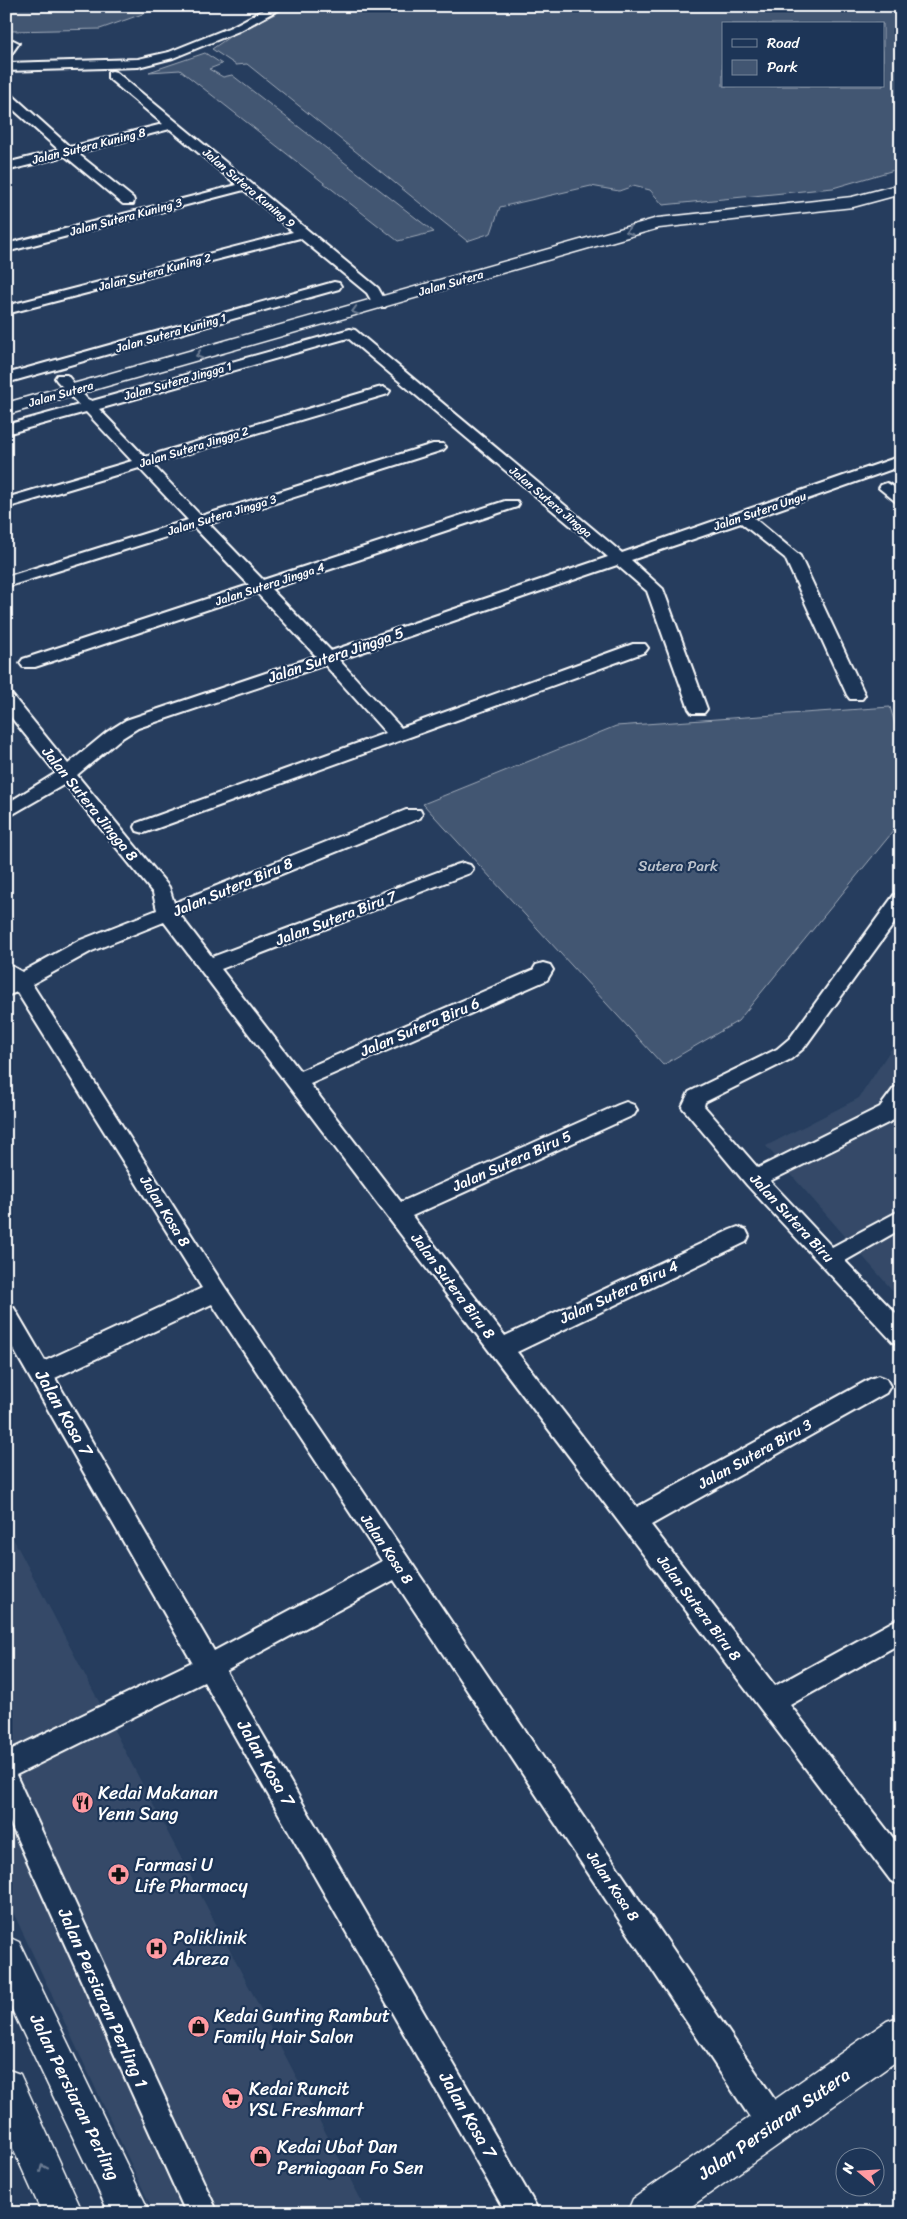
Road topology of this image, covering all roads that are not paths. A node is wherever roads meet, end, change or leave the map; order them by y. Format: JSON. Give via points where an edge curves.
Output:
{"nodes":[{"id":1,"x":280,"y":6,"type":"edge"},
{"id":2,"x":13,"y":43,"type":"dead end"},
{"id":3,"x":6,"y":54,"type":"edge"},
{"id":4,"x":6,"y":67,"type":"edge"},
{"id":5,"x":112,"y":75,"type":"dead end"},
{"id":6,"x":6,"y":96,"type":"edge"},
{"id":7,"x":172,"y":125,"type":"junction"},
{"id":8,"x":66,"y":150,"type":"junction"},
{"id":9,"x":6,"y":167,"type":"edge"},
{"id":10,"x":901,"y":176,"type":"edge"},
{"id":11,"x":246,"y":186,"type":"junction"},
{"id":12,"x":901,"y":189,"type":"edge"},
{"id":13,"x":128,"y":201,"type":"dead end"},
{"id":14,"x":303,"y":233,"type":"junction"},
{"id":15,"x":11,"y":234,"type":"dead end"},
{"id":16,"x":20,"y":244,"type":"junction"},
{"id":17,"x":6,"y":248,"type":"edge"},
{"id":18,"x":334,"y":286,"type":"dead end"},
{"id":19,"x":377,"y":298,"type":"junction"},
{"id":20,"x":6,"y":310,"type":"edge"},
{"id":21,"x":350,"y":333,"type":"joint"},
{"id":22,"x":6,"y":379,"type":"edge"},
{"id":23,"x":382,"y":391,"type":"dead end"},
{"id":24,"x":6,"y":394,"type":"edge"},
{"id":25,"x":77,"y":395,"type":"junction"},
{"id":26,"x":6,"y":409,"type":"edge"},
{"id":27,"x":6,"y":430,"type":"edge"},
{"id":28,"x":438,"y":447,"type":"dead end"},
{"id":29,"x":901,"y":461,"type":"edge"},
{"id":30,"x":142,"y":462,"type":"junction"},
{"id":31,"x":887,"y":488,"type":"dead end"},
{"id":32,"x":901,"y":498,"type":"edge"},
{"id":33,"x":6,"y":502,"type":"edge"},
{"id":34,"x":511,"y":504,"type":"dead end"},
{"id":35,"x":743,"y":517,"type":"junction"},
{"id":36,"x":199,"y":522,"type":"junction"},
{"id":37,"x":619,"y":559,"type":"junction"},
{"id":38,"x":6,"y":582,"type":"edge"},
{"id":39,"x":261,"y":588,"type":"junction"},
{"id":40,"x":639,"y":648,"type":"dead end"},
{"id":41,"x":328,"y":658,"type":"junction"},
{"id":42,"x":29,"y":663,"type":"dead end"},
{"id":43,"x":856,"y":695,"type":"dead end"},
{"id":44,"x":6,"y":699,"type":"edge"},
{"id":45,"x":698,"y":709,"type":"dead end"},
{"id":46,"x":397,"y":734,"type":"junction"},
{"id":47,"x":66,"y":775,"type":"junction"},
{"id":48,"x":6,"y":812,"type":"edge"},
{"id":49,"x":413,"y":814,"type":"dead end"},
{"id":50,"x":144,"y":827,"type":"dead end"},
{"id":51,"x":463,"y":869,"type":"dead end"},
{"id":52,"x":901,"y":900,"type":"edge"},
{"id":53,"x":167,"y":912,"type":"junction"},
{"id":54,"x":208,"y":966,"type":"junction"},
{"id":55,"x":543,"y":970,"type":"dead end"},
{"id":56,"x":11,"y":980,"type":"edge"},
{"id":57,"x":296,"y":1081,"type":"junction"},
{"id":58,"x":901,"y":1093,"type":"edge"},
{"id":59,"x":626,"y":1110,"type":"dead end"},
{"id":60,"x":755,"y":1179,"type":"junction"},
{"id":61,"x":397,"y":1213,"type":"junction"},
{"id":62,"x":901,"y":1218,"type":"edge"},
{"id":63,"x":738,"y":1236,"type":"dead end"},
{"id":64,"x":830,"y":1258,"type":"junction"},
{"id":65,"x":216,"y":1292,"type":"junction"},
{"id":66,"x":6,"y":1315,"type":"edge"},
{"id":67,"x":901,"y":1334,"type":"edge"},
{"id":68,"x":500,"y":1349,"type":"junction"},
{"id":69,"x":41,"y":1374,"type":"junction"},
{"id":70,"x":878,"y":1386,"type":"dead end"},
{"id":71,"x":633,"y":1522,"type":"junction"},
{"id":72,"x":398,"y":1565,"type":"junction"},
{"id":73,"x":901,"y":1629,"type":"edge"},
{"id":74,"x":210,"y":1666,"type":"junction"},
{"id":75,"x":771,"y":1702,"type":"junction"},
{"id":76,"x":6,"y":1766,"type":"edge"},
{"id":77,"x":6,"y":1782,"type":"edge"},
{"id":78,"x":901,"y":1871,"type":"edge"},
{"id":79,"x":6,"y":1955,"type":"edge"},
{"id":80,"x":901,"y":2035,"type":"edge"},
{"id":81,"x":6,"y":2088,"type":"edge"},
{"id":82,"x":774,"y":2126,"type":"junction"},
{"id":83,"x":63,"y":2213,"type":"edge"},
{"id":84,"x":130,"y":2213,"type":"edge"},
{"id":85,"x":202,"y":2213,"type":"edge"},
{"id":86,"x":524,"y":2213,"type":"edge"},
{"id":87,"x":647,"y":2213,"type":"edge"}],
"edges":[{"from":1,"to":4,"type":"street","via":[[173,55],[138,63]]},
{"from":2,"to":3,"type":"street"},
{"from":5,"to":7,"type":"street","name":"Jalan Sutera Kuning 9"},
{"from":6,"to":8,"type":"street"},
{"from":7,"to":8,"type":"street","name":"Jalan Sutera Kuning 8"},
{"from":7,"to":11,"type":"street","name":"Jalan Sutera Kuning 9"},
{"from":8,"to":9,"type":"street","name":"Jalan Sutera Kuning 8"},
{"from":8,"to":13,"type":"street"},
{"from":10,"to":19,"type":"street","name":"Jalan Sutera","via":[[837,193],[643,213]]},
{"from":11,"to":14,"type":"street","name":"Jalan Sutera Kuning 9"},
{"from":11,"to":16,"type":"street","name":"Jalan Sutera Kuning 3"},
{"from":12,"to":19,"type":"street","name":"Jalan Sutera","one_way":true,"via":[[853,202],[658,223]]},
{"from":14,"to":19,"type":"street","name":"Jalan Sutera Kuning 9"},
{"from":14,"to":20,"type":"street","name":"Jalan Sutera Kuning 2"},
{"from":15,"to":16,"type":"street"},
{"from":16,"to":17,"type":"street","name":"Jalan Sutera Kuning 3"},
{"from":18,"to":22,"type":"street","name":"Jalan Sutera Kuning 1"},
{"from":19,"to":25,"type":"street","name":"Jalan Sutera"},
{"from":21,"to":25,"type":"street","name":"Jalan Sutera Jingga 1"},
{"from":21,"to":37,"type":"street","name":"Jalan Sutera Jingga"},
{"from":23,"to":30,"type":"street","name":"Jalan Sutera Jingga 2"},
{"from":24,"to":25,"type":"street","name":"Jalan Sutera"},
{"from":25,"to":26,"type":"street","name":"Jalan Sutera"},
{"from":25,"to":27,"type":"street","name":"Jalan Sutera Jingga 1"},
{"from":25,"to":30,"type":"street"},
{"from":28,"to":36,"type":"street","name":"Jalan Sutera Jingga 3"},
{"from":29,"to":35,"type":"street","name":"Jalan Sutera Ungu"},
{"from":30,"to":33,"type":"street","name":"Jalan Sutera Jingga 2"},
{"from":30,"to":36,"type":"street"},
{"from":31,"to":32,"type":"street"},
{"from":34,"to":39,"type":"street","name":"Jalan Sutera Jingga 4"},
{"from":35,"to":37,"type":"street","name":"Jalan Sutera Ungu"},
{"from":35,"to":43,"type":"street","via":[[792,556]]},
{"from":36,"to":38,"type":"street","name":"Jalan Sutera Jingga 3"},
{"from":36,"to":39,"type":"street"},
{"from":37,"to":41,"type":"street","name":"Jalan Sutera Jingga 5"},
{"from":37,"to":45,"type":"street","name":"Jalan Sutera Jingga","via":[[654,589]]},
{"from":39,"to":41,"type":"street"},
{"from":39,"to":42,"type":"street","name":"Jalan Sutera Jingga 4"},
{"from":40,"to":46,"type":"street"},
{"from":41,"to":46,"type":"street"},
{"from":41,"to":47,"type":"street","name":"Jalan Sutera Jingga 5","via":[[132,724]]},
{"from":44,"to":47,"type":"street","name":"Jalan Sutera Jingga 8"},
{"from":46,"to":50,"type":"street"},
{"from":47,"to":48,"type":"street","name":"Jalan Sutera Jingga 5"},
{"from":47,"to":53,"type":"street","name":"Jalan Sutera Jingga 8","via":[[162,892]]},
{"from":49,"to":53,"type":"street","name":"Jalan Sutera Biru 8"},
{"from":51,"to":54,"type":"street","name":"Jalan Sutera Biru 7"},
{"from":52,"to":60,"type":"street","name":"Jalan Sutera Biru","via":[[798,1043],[784,1054],[696,1097],[693,1107],[698,1114]]},
{"from":53,"to":54,"type":"street","name":"Jalan Sutera Biru 8"},
{"from":53,"to":56,"type":"street"},
{"from":54,"to":57,"type":"street","name":"Jalan Sutera Biru 8"},
{"from":55,"to":57,"type":"street","name":"Jalan Sutera Biru 6","via":[[540,975]]},
{"from":56,"to":65,"type":"street","name":"Jalan Kosa 8"},
{"from":57,"to":61,"type":"street","name":"Jalan Sutera Biru 8"},
{"from":58,"to":60,"type":"street","via":[[888,1113]]},
{"from":59,"to":61,"type":"street","name":"Jalan Sutera Biru 5"},
{"from":60,"to":64,"type":"street","name":"Jalan Sutera Biru"},
{"from":61,"to":68,"type":"street","name":"Jalan Sutera Biru 8"},
{"from":62,"to":64,"type":"street"},
{"from":63,"to":68,"type":"street","name":"Jalan Sutera Biru 4"},
{"from":64,"to":67,"type":"street","name":"Jalan Sutera Biru"},
{"from":65,"to":69,"type":"street"},
{"from":65,"to":72,"type":"street","name":"Jalan Kosa 8"},
{"from":66,"to":69,"type":"street","name":"Jalan Kosa 7"},
{"from":68,"to":71,"type":"street","name":"Jalan Sutera Biru 8"},
{"from":69,"to":74,"type":"street","name":"Jalan Kosa 7"},
{"from":70,"to":71,"type":"street","name":"Jalan Sutera Biru 3"},
{"from":71,"to":75,"type":"street","name":"Jalan Sutera Biru 8"},
{"from":72,"to":74,"type":"street"},
{"from":72,"to":82,"type":"street","name":"Jalan Kosa 8"},
{"from":73,"to":75,"type":"street"},
{"from":74,"to":76,"type":"street"},
{"from":74,"to":86,"type":"street","name":"Jalan Kosa 7"},
{"from":75,"to":78,"type":"street","name":"Jalan Sutera Biru 8"},
{"from":77,"to":85,"type":"street","name":"Jalan Persiaran Perling 1"},
{"from":79,"to":84,"type":"street","name":"Jalan Persiaran Perling"},
{"from":80,"to":82,"type":"street","name":"Jalan Persiaran Sutera"},
{"from":83,"to":81,"type":"street","one_way":true},
{"from":82,"to":87,"type":"street","name":"Jalan Persiaran Sutera"}]}
